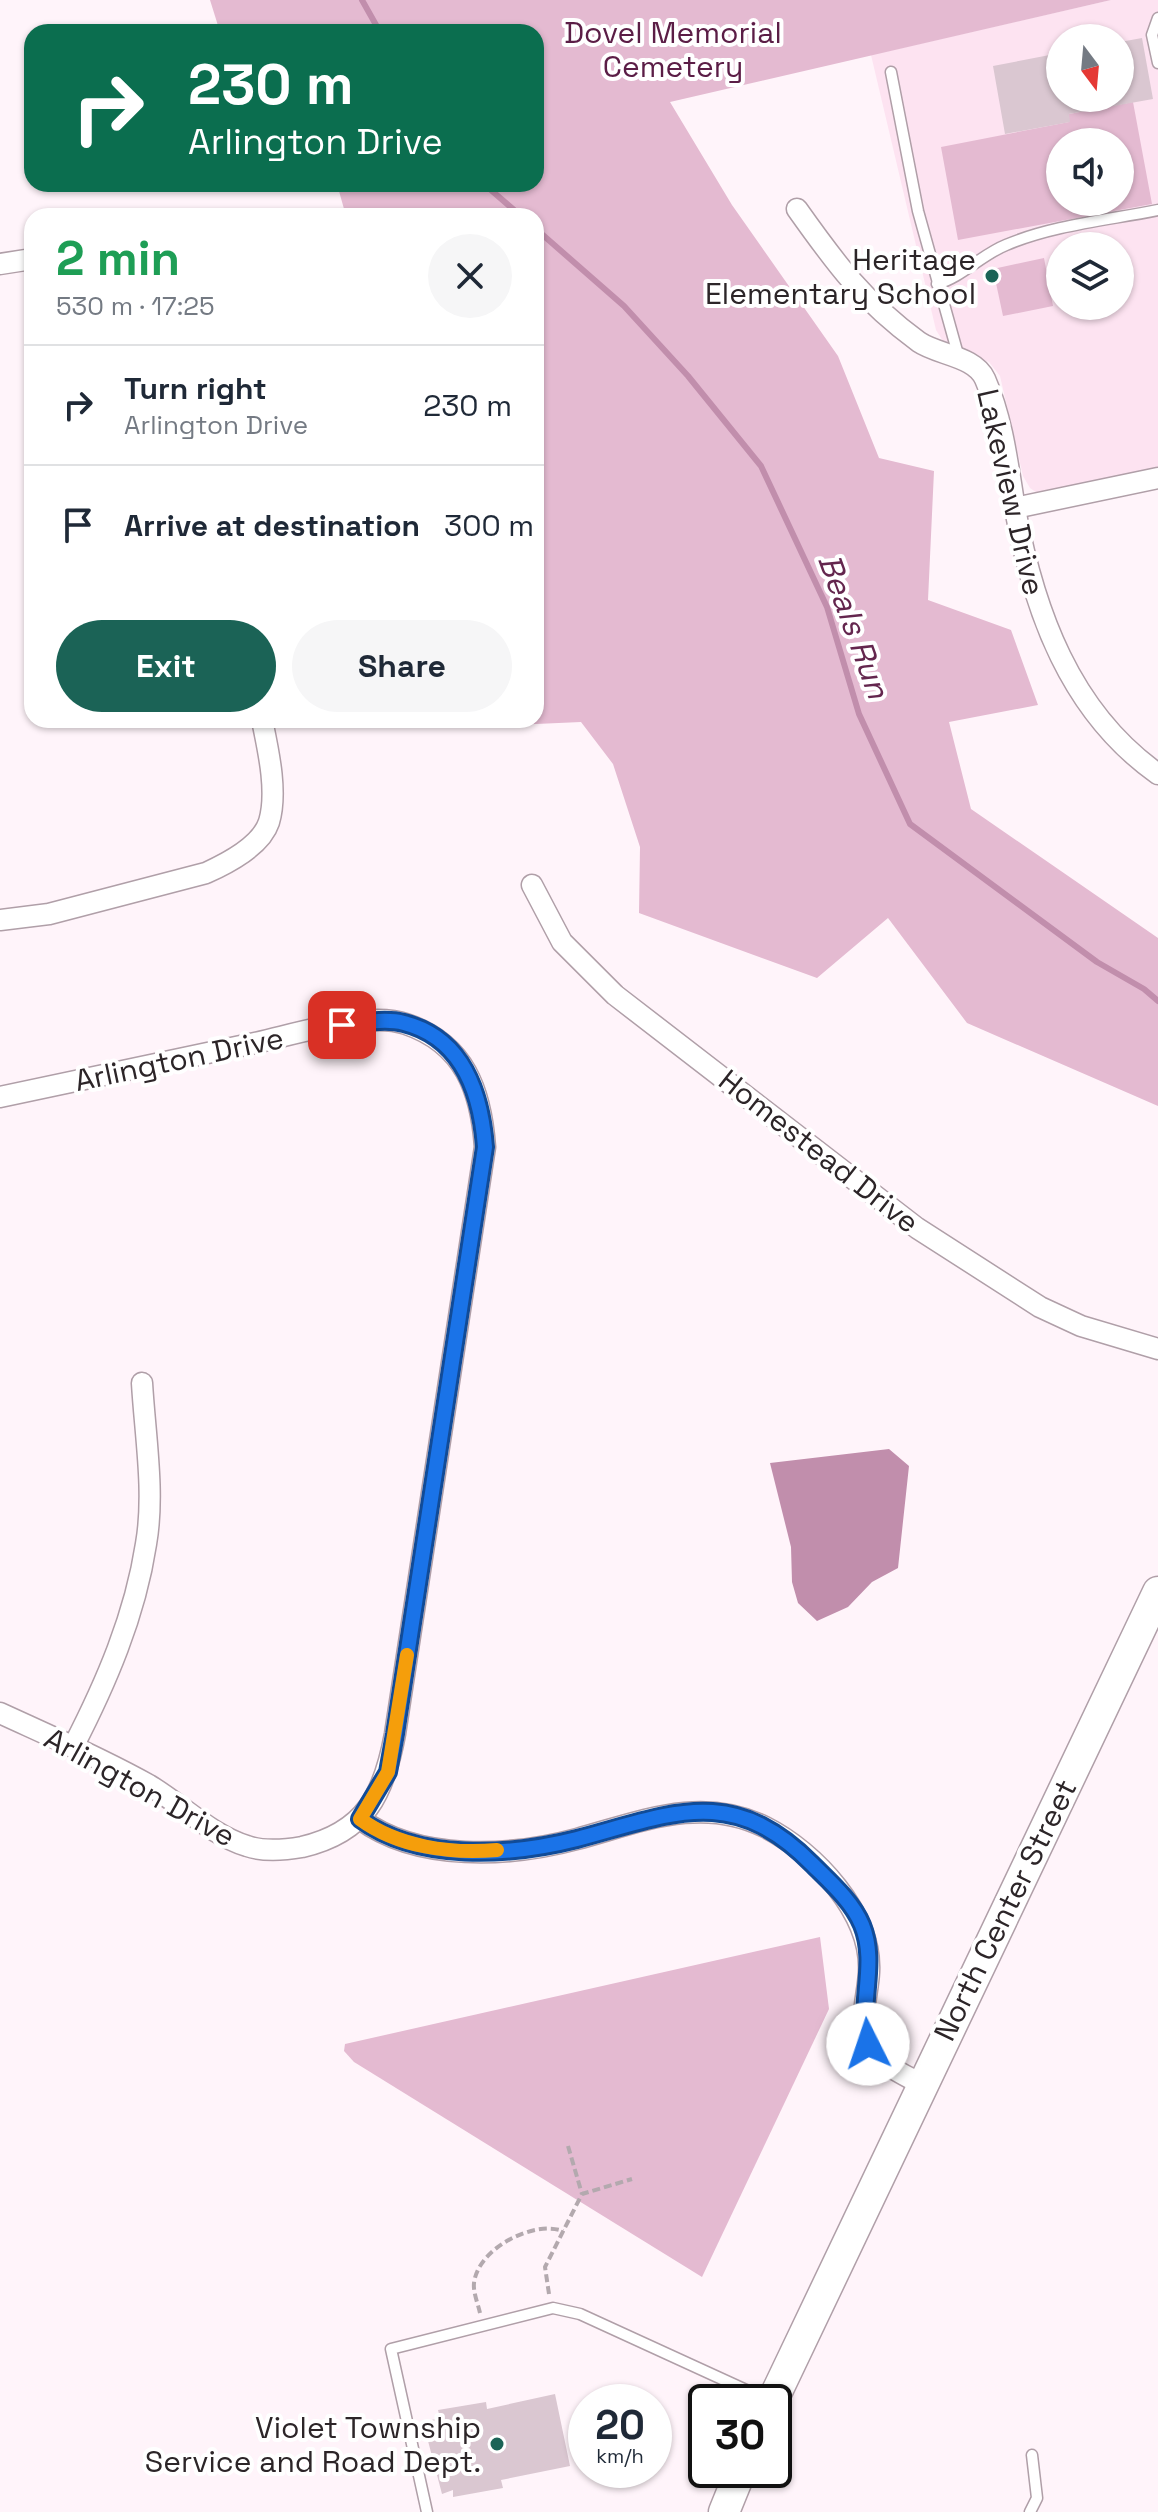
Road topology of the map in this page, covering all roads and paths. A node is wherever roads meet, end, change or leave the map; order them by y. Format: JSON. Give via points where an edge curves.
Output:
{"nodes":[{"id":1,"x":1158,"y":18,"type":"edge"},
{"id":2,"x":1158,"y":63,"type":"edge"},
{"id":3,"x":891,"y":72,"type":"dead end"},
{"id":4,"x":797,"y":209,"type":"dead end"},
{"id":5,"x":1158,"y":210,"type":"edge"},
{"id":6,"x":24,"y":260,"type":"edge"},
{"id":7,"x":0,"y":264,"type":"edge"},
{"id":8,"x":937,"y":284,"type":"junction"},
{"id":9,"x":959,"y":358,"type":"junction"},
{"id":10,"x":1158,"y":478,"type":"edge"},
{"id":11,"x":1015,"y":508,"type":"junction"},
{"id":12,"x":263,"y":728,"type":"edge"},
{"id":13,"x":1158,"y":774,"type":"edge"},
{"id":14,"x":532,"y":885,"type":"dead end"},
{"id":15,"x":0,"y":920,"type":"edge"},
{"id":16,"x":0,"y":1097,"type":"edge"},
{"id":17,"x":1158,"y":1349,"type":"edge"},
{"id":18,"x":142,"y":1383,"type":"dead end"},
{"id":19,"x":1158,"y":1592,"type":"edge"},
{"id":20,"x":0,"y":1713,"type":"edge"},
{"id":21,"x":73,"y":1747,"type":"junction"},
{"id":22,"x":360,"y":1819,"type":"junction"},
{"id":23,"x":921,"y":2084,"type":"junction"},
{"id":24,"x":568,"y":2146,"type":"dead end"},
{"id":25,"x":632,"y":2179,"type":"dead end"},
{"id":26,"x":582,"y":2194,"type":"junction"},
{"id":27,"x":563,"y":2231,"type":"junction"},
{"id":28,"x":553,"y":2308,"type":"junction"},
{"id":29,"x":482,"y":2325,"type":"junction"},
{"id":30,"x":733,"y":2384,"type":"edge"},
{"id":31,"x":780,"y":2384,"type":"edge"},
{"id":32,"x":1032,"y":2455,"type":"dead end"},
{"id":33,"x":734,"y":2488,"type":"edge"},
{"id":34,"x":427,"y":2512,"type":"edge"},
{"id":35,"x":724,"y":2512,"type":"edge"},
{"id":36,"x":1030,"y":2512,"type":"edge"}],
"edges":[{"from":1,"to":2,"type":"lane","via":[[1152,35]]},
{"from":3,"to":8,"type":"lane"},
{"from":4,"to":9,"type":"street","name":"Lakeview Drive","via":[[879,313],[929,349]]},
{"from":5,"to":8,"type":"lane","via":[[1008,244]]},
{"from":6,"to":7,"type":"street"},
{"from":8,"to":9,"type":"lane"},
{"from":9,"to":11,"type":"street","name":"Lakeview Drive","via":[[984,375]]},
{"from":10,"to":11,"type":"street"},
{"from":11,"to":13,"type":"street","name":"Lakeview Drive","via":[[1040,616],[1067,671],[1104,722]]},
{"from":12,"to":15,"type":"street","via":[[270,769],[269,823],[230,861],[206,873],[49,914]]},
{"from":14,"to":17,"type":"street","name":"Homestead Drive","via":[[562,942],[615,995],[917,1228],[1040,1307],[1081,1326]]},
{"from":16,"to":22,"type":"street","name":"Arlington Drive","via":[[377,1021],[403,1022],[426,1033],[453,1053],[471,1078],[482,1108],[485,1147],[388,1772]]},
{"from":18,"to":21,"type":"street","via":[[147,1543],[116,1661]]},
{"from":19,"to":23,"type":"main road","name":"North Center Street"},
{"from":20,"to":21,"type":"street","name":"Arlington Drive"},
{"from":21,"to":22,"type":"street","name":"Arlington Drive","via":[[148,1785],[248,1847],[290,1849],[318,1843]]},
{"from":22,"to":23,"type":"street","via":[[401,1842],[489,1851],[563,1842],[665,1813],[719,1814],[768,1828],[844,1896],[861,1921],[869,1946],[864,2025],[868,2044],[891,2067]]},
{"from":23,"to":31,"type":"main road","name":"North Center Street"},
{"from":24,"to":26,"type":"path"},
{"from":25,"to":26,"type":"path"},
{"from":26,"to":27,"type":"path"},
{"from":27,"to":28,"type":"path","via":[[545,2267]]},
{"from":27,"to":29,"type":"path","via":[[550,2226],[528,2231],[493,2252],[474,2284]]},
{"from":28,"to":29,"type":"lane"},
{"from":28,"to":30,"type":"lane","via":[[580,2314]]},
{"from":29,"to":34,"type":"lane","via":[[391,2349]]},
{"from":32,"to":36,"type":"lane","via":[[1037,2498]]},
{"from":33,"to":35,"type":"main road"}]}
